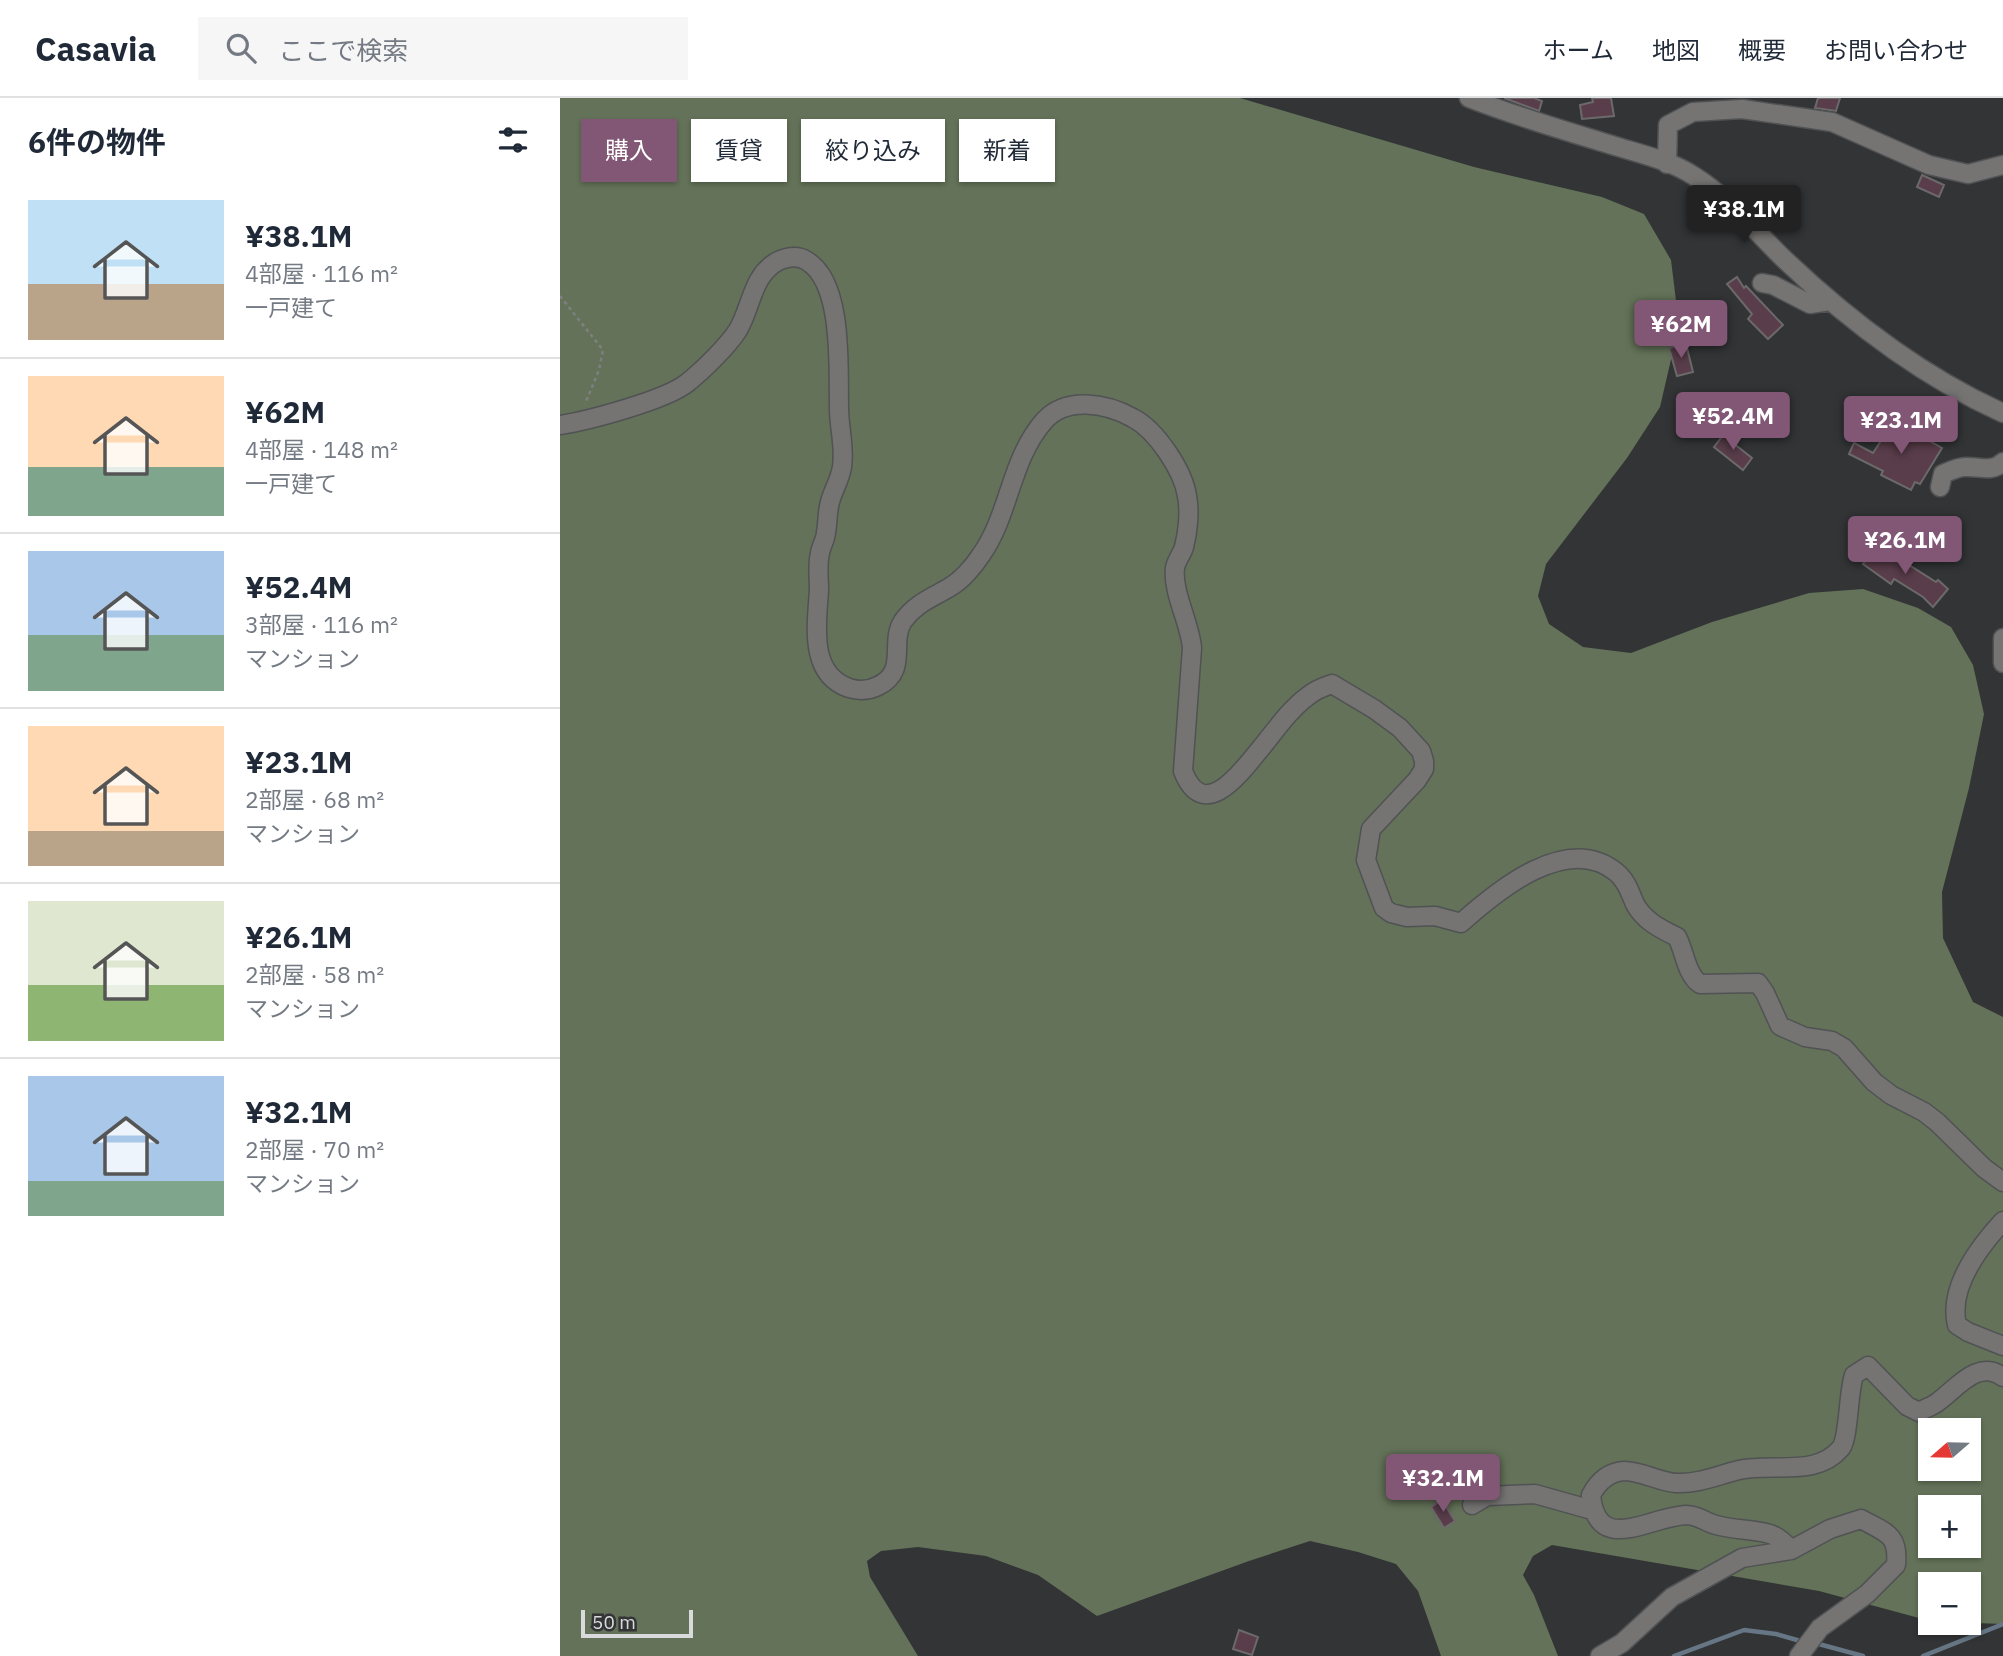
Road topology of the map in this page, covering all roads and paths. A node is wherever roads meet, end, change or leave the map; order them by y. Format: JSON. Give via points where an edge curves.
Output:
{"nodes":[{"id":1,"x":1469,"y":98,"type":"edge"},
{"id":2,"x":1667,"y":164,"type":"junction"},
{"id":3,"x":2003,"y":164,"type":"edge"},
{"id":4,"x":1762,"y":283,"type":"dead end"},
{"id":5,"x":560,"y":296,"type":"edge"},
{"id":6,"x":1830,"y":301,"type":"junction"},
{"id":7,"x":582,"y":406,"type":"dead end"},
{"id":8,"x":2003,"y":413,"type":"edge"},
{"id":9,"x":560,"y":425,"type":"edge"},
{"id":10,"x":2003,"y":463,"type":"edge"},
{"id":11,"x":1940,"y":487,"type":"dead end"},
{"id":12,"x":2003,"y":638,"type":"edge"},
{"id":13,"x":2003,"y":663,"type":"edge"},
{"id":14,"x":2003,"y":1182,"type":"edge"},
{"id":15,"x":2003,"y":1221,"type":"edge"},
{"id":16,"x":2003,"y":1346,"type":"edge"},
{"id":17,"x":2003,"y":1377,"type":"edge"},
{"id":18,"x":1472,"y":1505,"type":"dead end"},
{"id":19,"x":1592,"y":1510,"type":"junction"},
{"id":20,"x":1791,"y":1550,"type":"junction"},
{"id":21,"x":1600,"y":1656,"type":"edge"},
{"id":22,"x":1799,"y":1656,"type":"edge"}],
"edges":[{"from":1,"to":2,"type":"street"},
{"from":2,"to":3,"type":"street","via":[[1668,125],[1693,112],[1742,109],[1832,122],[1929,165],[1968,174]]},
{"from":2,"to":6,"type":"street","via":[[1692,174],[1728,200]]},
{"from":4,"to":6,"type":"street","via":[[1810,304]]},
{"from":5,"to":7,"type":"path","via":[[603,350]]},
{"from":6,"to":8,"type":"street","via":[[1930,375]]},
{"from":9,"to":14,"type":"street","via":[[583,422],[685,385],[738,329],[770,266],[784,258],[809,261],[825,282],[835,315],[843,451],[820,552],[816,638],[831,678],[868,690],[890,678],[897,661],[898,629],[906,616],[954,585],[979,558],[995,533],[1020,461],[1045,420],[1058,409],[1092,404],[1133,417],[1175,464],[1188,499],[1184,546],[1175,568],[1191,631],[1183,772],[1191,787],[1212,794],[1234,782],[1306,697],[1332,684],[1400,728],[1424,761],[1417,780],[1371,829],[1366,860],[1384,908],[1391,913],[1461,923],[1534,869],[1582,858],[1602,864],[1628,886],[1644,916],[1677,937],[1700,984],[1758,984],[1780,1026],[1844,1048],[1874,1082],[1931,1117]]},
{"from":10,"to":11,"type":"street","via":[[1990,469],[1953,470],[1943,474]]},
{"from":12,"to":13,"type":"street"},
{"from":15,"to":16,"type":"street","via":[[1970,1266],[1954,1314],[1957,1325]]},
{"from":17,"to":19,"type":"street","via":[[1985,1370],[1976,1373],[1919,1412],[1907,1406],[1868,1366],[1854,1375],[1847,1405],[1847,1437],[1831,1457],[1798,1468],[1741,1469],[1695,1482],[1667,1482],[1623,1471],[1597,1483],[1591,1495]]},
{"from":18,"to":19,"type":"street","via":[[1487,1496],[1535,1494]]},
{"from":19,"to":20,"type":"street","via":[[1605,1527],[1615,1530],[1665,1518],[1698,1516],[1713,1524],[1769,1534]]},
{"from":20,"to":21,"type":"street","via":[[1742,1558],[1672,1597],[1622,1643]]},
{"from":20,"to":22,"type":"street","via":[[1861,1519],[1892,1536],[1898,1549],[1896,1565],[1867,1594],[1820,1628]]}]}
